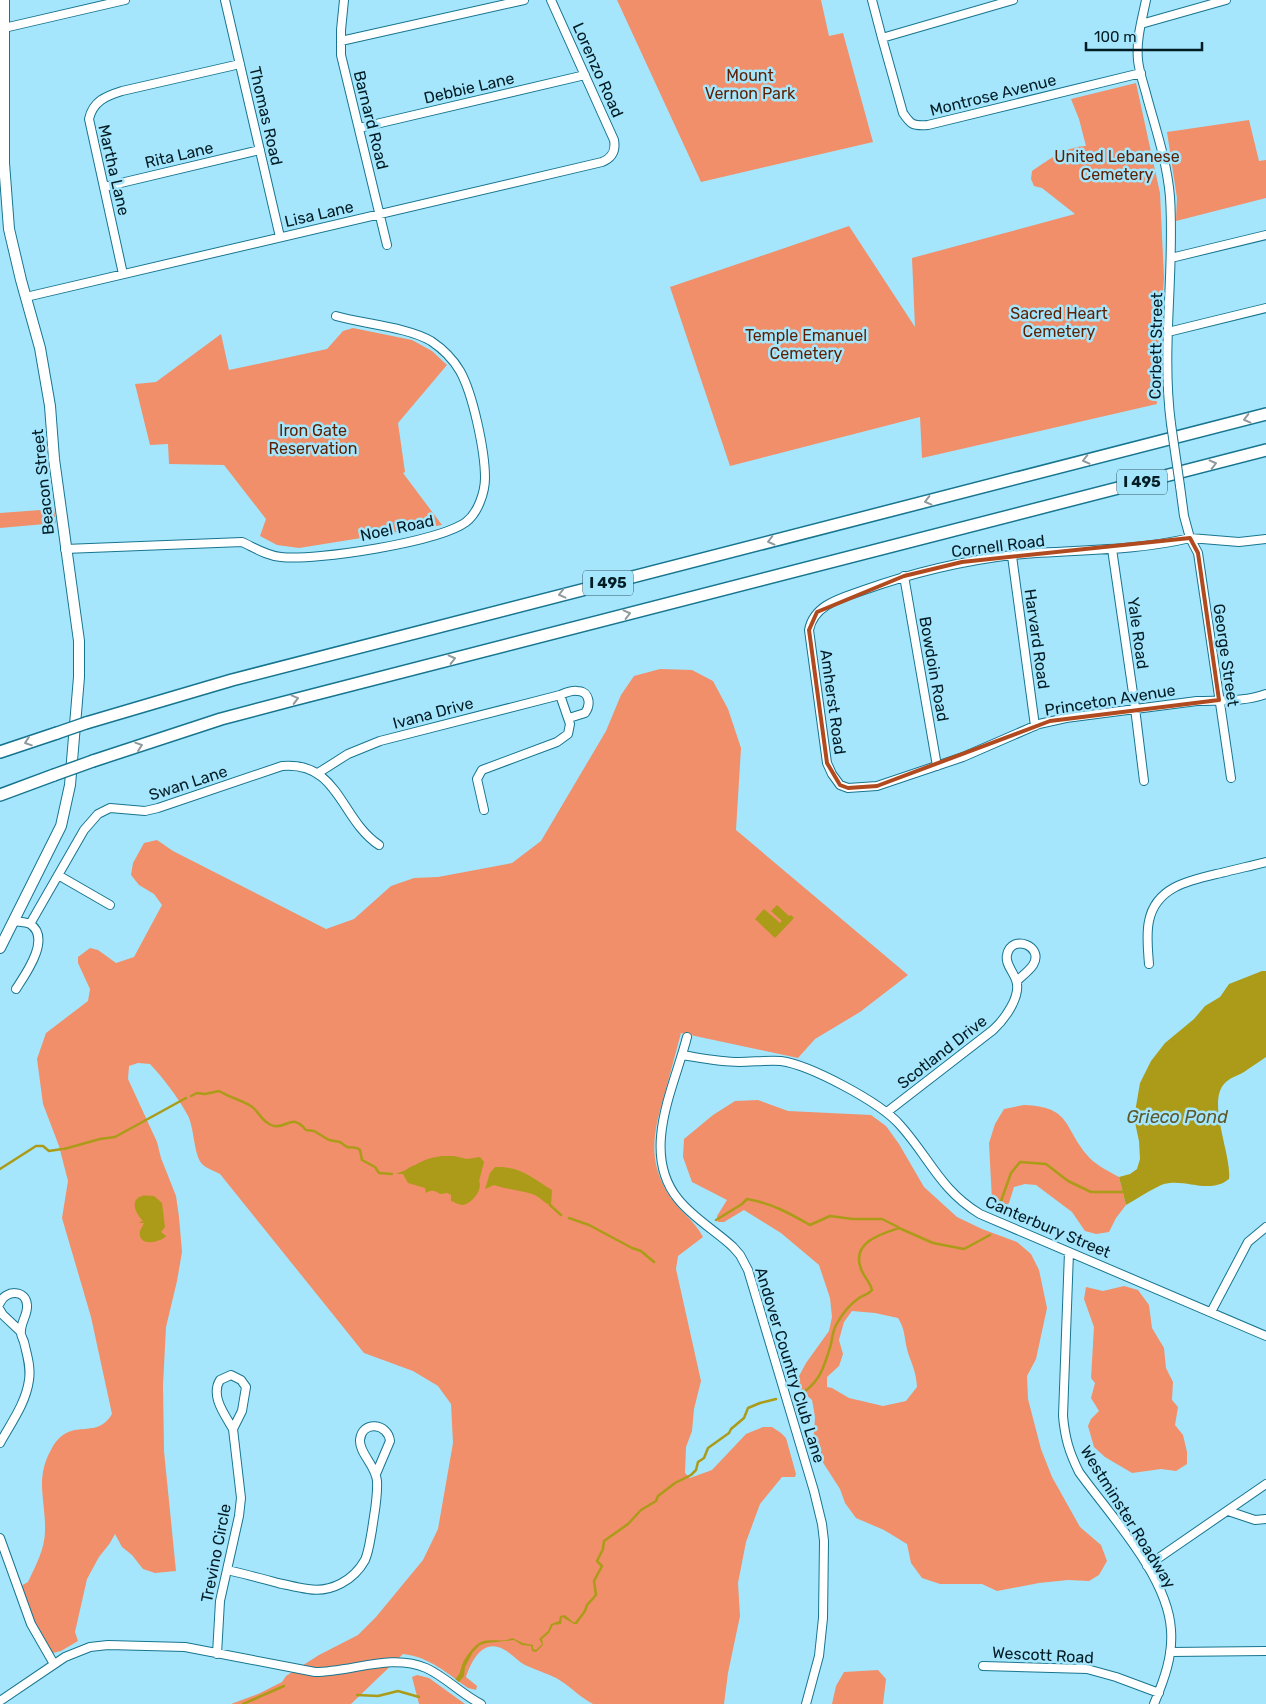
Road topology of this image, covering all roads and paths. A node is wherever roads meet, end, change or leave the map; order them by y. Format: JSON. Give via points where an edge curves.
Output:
{"nodes":[{"id":1,"x":4,"y":0,"type":"edge"},
{"id":2,"x":125,"y":0,"type":"edge"},
{"id":3,"x":225,"y":0,"type":"edge"},
{"id":4,"x":344,"y":0,"type":"edge"},
{"id":5,"x":524,"y":0,"type":"edge"},
{"id":6,"x":551,"y":0,"type":"edge"},
{"id":7,"x":872,"y":0,"type":"edge"},
{"id":8,"x":1013,"y":0,"type":"edge"},
{"id":9,"x":1146,"y":0,"type":"edge"},
{"id":10,"x":1226,"y":0,"type":"edge"},
{"id":11,"x":1141,"y":24,"type":"junction"},
{"id":12,"x":4,"y":28,"type":"junction"},
{"id":13,"x":882,"y":38,"type":"junction"},
{"id":14,"x":340,"y":41,"type":"junction"},
{"id":15,"x":240,"y":64,"type":"junction"},
{"id":16,"x":2,"y":71,"type":"edge"},
{"id":17,"x":585,"y":75,"type":"junction"},
{"id":18,"x":1142,"y":77,"type":"junction"},
{"id":19,"x":359,"y":128,"type":"junction"},
{"id":20,"x":260,"y":150,"type":"junction"},
{"id":21,"x":614,"y":152,"type":"joint"},
{"id":22,"x":104,"y":187,"type":"junction"},
{"id":23,"x":379,"y":214,"type":"junction"},
{"id":24,"x":1266,"y":234,"type":"edge"},
{"id":25,"x":280,"y":237,"type":"junction"},
{"id":26,"x":387,"y":245,"type":"dead end"},
{"id":27,"x":1171,"y":258,"type":"junction"},
{"id":28,"x":123,"y":274,"type":"junction"},
{"id":29,"x":26,"y":297,"type":"junction"},
{"id":30,"x":1266,"y":308,"type":"edge"},
{"id":31,"x":336,"y":316,"type":"dead end"},
{"id":32,"x":1168,"y":332,"type":"junction"},
{"id":33,"x":1266,"y":414,"type":"edge"},
{"id":34,"x":1266,"y":450,"type":"edge"},
{"id":35,"x":1190,"y":538,"type":"junction"},
{"id":36,"x":1266,"y":540,"type":"edge"},
{"id":37,"x":1112,"y":548,"type":"junction"},
{"id":38,"x":65,"y":549,"type":"junction"},
{"id":39,"x":1012,"y":556,"type":"junction"},
{"id":40,"x":904,"y":576,"type":"junction"},
{"id":41,"x":817,"y":612,"type":"joint"},
{"id":42,"x":560,"y":694,"type":"junction"},
{"id":43,"x":1266,"y":694,"type":"edge"},
{"id":44,"x":1219,"y":700,"type":"junction"},
{"id":45,"x":1135,"y":709,"type":"junction"},
{"id":46,"x":569,"y":718,"type":"junction"},
{"id":47,"x":1035,"y":726,"type":"junction"},
{"id":48,"x":0,"y":752,"type":"edge"},
{"id":49,"x":937,"y":766,"type":"junction"},
{"id":50,"x":318,"y":773,"type":"junction"},
{"id":51,"x":1231,"y":778,"type":"dead end"},
{"id":52,"x":1144,"y":781,"type":"dead end"},
{"id":53,"x":848,"y":788,"type":"joint"},
{"id":54,"x":0,"y":795,"type":"edge"},
{"id":55,"x":484,"y":810,"type":"dead end"},
{"id":56,"x":379,"y":846,"type":"dead end"},
{"id":57,"x":1266,"y":862,"type":"edge"},
{"id":58,"x":58,"y":874,"type":"junction"},
{"id":59,"x":110,"y":905,"type":"dead end"},
{"id":60,"x":14,"y":921,"type":"junction"},
{"id":61,"x":30,"y":924,"type":"junction"},
{"id":62,"x":0,"y":948,"type":"edge"},
{"id":63,"x":1149,"y":964,"type":"dead end"},
{"id":64,"x":1017,"y":981,"type":"junction"},
{"id":65,"x":16,"y":989,"type":"dead end"},
{"id":66,"x":687,"y":1037,"type":"dead end"},
{"id":67,"x":682,"y":1056,"type":"junction"},
{"id":68,"x":888,"y":1112,"type":"junction"},
{"id":69,"x":1266,"y":1227,"type":"edge"},
{"id":70,"x":1069,"y":1252,"type":"junction"},
{"id":71,"x":0,"y":1303,"type":"edge"},
{"id":72,"x":0,"y":1310,"type":"edge"},
{"id":73,"x":1211,"y":1312,"type":"junction"},
{"id":74,"x":20,"y":1331,"type":"junction"},
{"id":75,"x":1266,"y":1336,"type":"edge"},
{"id":76,"x":233,"y":1429,"type":"junction"},
{"id":77,"x":0,"y":1443,"type":"edge"},
{"id":78,"x":376,"y":1474,"type":"junction"},
{"id":79,"x":1266,"y":1484,"type":"edge"},
{"id":80,"x":1228,"y":1510,"type":"junction"},
{"id":81,"x":1266,"y":1519,"type":"edge"},
{"id":82,"x":0,"y":1538,"type":"edge"},
{"id":83,"x":1147,"y":1566,"type":"junction"},
{"id":84,"x":227,"y":1570,"type":"junction"},
{"id":85,"x":1266,"y":1651,"type":"edge"},
{"id":86,"x":1170,"y":1652,"type":"junction"},
{"id":87,"x":217,"y":1654,"type":"junction"},
{"id":88,"x":54,"y":1664,"type":"junction"},
{"id":89,"x":983,"y":1666,"type":"dead end"},
{"id":90,"x":1159,"y":1693,"type":"junction"},
{"id":91,"x":0,"y":1701,"type":"edge"},
{"id":92,"x":481,"y":1704,"type":"edge"},
{"id":93,"x":806,"y":1704,"type":"edge"},
{"id":94,"x":1154,"y":1704,"type":"edge"}],
"edges":[{"from":1,"to":12,"type":"main road","name":"Beacon Street"},
{"from":2,"to":12,"type":"street"},
{"from":3,"to":15,"type":"street","name":"Thomas Road"},
{"from":4,"to":14,"type":"street","name":"Barnard Road"},
{"from":5,"to":14,"type":"street"},
{"from":6,"to":17,"type":"street","name":"Lorenzo Road"},
{"from":7,"to":13,"type":"street"},
{"from":8,"to":13,"type":"street"},
{"from":9,"to":11,"type":"street","name":"Corbett Street"},
{"from":10,"to":11,"type":"street"},
{"from":11,"to":18,"type":"street","name":"Corbett Street","via":[[1138,48]]},
{"from":12,"to":16,"type":"main road","name":"Beacon Street"},
{"from":13,"to":18,"type":"street","name":"Montrose Avenue","via":[[903,113],[916,126],[928,126]]},
{"from":14,"to":19,"type":"street","name":"Barnard Road"},
{"from":15,"to":20,"type":"street","name":"Thomas Road"},
{"from":15,"to":22,"type":"street","name":"Martha Lane","via":[[122,91],[93,106],[89,119]]},
{"from":16,"to":29,"type":"main road","name":"Beacon Street","via":[[9,229]]},
{"from":17,"to":19,"type":"street","name":"Debbie Lane"},
{"from":17,"to":21,"type":"street","name":"Lorenzo Road","via":[[614,140]]},
{"from":18,"to":27,"type":"street","name":"Corbett Street","via":[[1167,172]]},
{"from":19,"to":23,"type":"street","name":"Barnard Road"},
{"from":20,"to":22,"type":"street","name":"Rita Lane"},
{"from":20,"to":25,"type":"street","name":"Thomas Road"},
{"from":21,"to":23,"type":"street","name":"Lisa Lane","via":[[602,162]]},
{"from":22,"to":28,"type":"street","name":"Martha Lane"},
{"from":23,"to":25,"type":"street","name":"Lisa Lane"},
{"from":23,"to":26,"type":"street","name":"Barnard Road"},
{"from":24,"to":27,"type":"street"},
{"from":25,"to":28,"type":"street","name":"Lisa Lane"},
{"from":27,"to":32,"type":"street","name":"Corbett Street"},
{"from":28,"to":29,"type":"street","name":"Lisa Lane"},
{"from":29,"to":38,"type":"main road","name":"Beacon Street","via":[[40,348],[50,406]]},
{"from":30,"to":32,"type":"street"},
{"from":31,"to":38,"type":"street","name":"Noel Road","via":[[407,332],[430,341],[448,354],[460,372],[475,416],[485,478],[482,496],[467,521],[419,540],[309,557],[280,557],[242,542]]},
{"from":32,"to":35,"type":"street","name":"Corbett Street","bridge":true,"via":[[1166,382],[1184,516]]},
{"from":33,"to":48,"type":"highway","number":"I 495","one_way":true,"bridge":true,"via":[[232,680]]},
{"from":54,"to":34,"type":"highway","number":"I 495","one_way":true,"bridge":true,"via":[[222,719]]},
{"from":35,"to":36,"type":"street","via":[[1239,542]]},
{"from":35,"to":37,"type":"street","name":"Cornell Road"},
{"from":35,"to":44,"type":"street","name":"George Street","via":[[1198,552]]},
{"from":37,"to":39,"type":"street","name":"Cornell Road"},
{"from":37,"to":45,"type":"street","name":"Yale Road"},
{"from":38,"to":60,"type":"main road","name":"Beacon Street","via":[[79,641],[68,798],[61,826]]},
{"from":39,"to":40,"type":"street","name":"Cornell Road","via":[[962,562]]},
{"from":39,"to":47,"type":"street","name":"Harvard Road"},
{"from":40,"to":41,"type":"street","name":"Cornell Road","via":[[838,600]]},
{"from":40,"to":49,"type":"street","name":"Bowdoin Road"},
{"from":41,"to":53,"type":"street","name":"Amherst Road","via":[[809,630],[827,763],[840,785]]},
{"from":42,"to":46,"type":"street"},
{"from":42,"to":46,"type":"street","name":"Ivana Drive","via":[[577,690],[588,698],[589,706],[585,713]]},
{"from":42,"to":50,"type":"street","name":"Ivana Drive","via":[[380,741],[348,754]]},
{"from":43,"to":44,"type":"street","name":"Princeton Avenue","via":[[1254,699]]},
{"from":44,"to":45,"type":"street","name":"Princeton Avenue"},
{"from":44,"to":51,"type":"street","name":"George Street"},
{"from":45,"to":47,"type":"street","name":"Princeton Avenue","via":[[1066,718]]},
{"from":45,"to":52,"type":"street","name":"Yale Road"},
{"from":46,"to":55,"type":"street","via":[[570,729],[562,740],[482,770],[477,780]]},
{"from":47,"to":49,"type":"street","name":"Princeton Avenue"},
{"from":49,"to":53,"type":"street","name":"Princeton Avenue","via":[[877,786]]},
{"from":50,"to":56,"type":"street","via":[[364,833]]},
{"from":50,"to":58,"type":"street","name":"Swan Lane","via":[[296,765],[282,766],[158,808],[145,811],[110,808],[90,822]]},
{"from":57,"to":63,"type":"street","via":[[1183,882],[1167,892],[1149,921]]},
{"from":58,"to":59,"type":"street"},
{"from":58,"to":61,"type":"street","name":"Swan Lane"},
{"from":60,"to":61,"type":"street"},
{"from":60,"to":62,"type":"main road","name":"Beacon Street"},
{"from":61,"to":65,"type":"street","via":[[39,939],[28,970]]},
{"from":64,"to":64,"type":"street","name":"Scotland Drive","via":[[1006,956],[1012,946],[1024,943],[1034,951],[1035,960]]},
{"from":64,"to":68,"type":"street","name":"Scotland Drive","via":[[1011,1008],[1000,1023]]},
{"from":66,"to":67,"type":"street","name":"Andover Country Club Lane"},
{"from":67,"to":68,"type":"street","name":"Canterbury Street","via":[[738,1062],[781,1061],[810,1070]]},
{"from":67,"to":93,"type":"street","name":"Andover Country Club Lane","via":[[663,1124],[660,1151],[665,1176],[678,1199],[733,1247],[748,1270],[822,1524],[822,1631]]},
{"from":68,"to":70,"type":"street","name":"Canterbury Street","via":[[914,1141],[940,1180],[963,1203],[980,1214]]},
{"from":69,"to":73,"type":"street","via":[[1248,1242]]},
{"from":70,"to":73,"type":"street","name":"Canterbury Street"},
{"from":70,"to":83,"type":"street","name":"Westminster Roadway","via":[[1065,1437],[1079,1472]]},
{"from":71,"to":74,"type":"street","via":[[4,1296],[12,1293],[25,1299],[27,1307]]},
{"from":72,"to":74,"type":"street"},
{"from":73,"to":75,"type":"street","name":"Canterbury Street"},
{"from":74,"to":77,"type":"street","via":[[29,1367],[28,1385],[25,1398]]},
{"from":76,"to":76,"type":"street","name":"Trevino Circle","via":[[221,1410],[216,1391],[220,1380],[231,1375],[241,1380],[246,1390],[242,1411]]},
{"from":76,"to":84,"type":"street","name":"Trevino Circle","via":[[241,1498]]},
{"from":78,"to":78,"type":"street","via":[[360,1440],[364,1431],[376,1426],[387,1432],[390,1441]]},
{"from":78,"to":84,"type":"street","via":[[368,1552],[359,1568],[345,1582],[327,1589],[308,1589]]},
{"from":79,"to":80,"type":"street"},
{"from":80,"to":81,"type":"street","via":[[1256,1520]]},
{"from":80,"to":83,"type":"street"},
{"from":82,"to":88,"type":"street","via":[[32,1624]]},
{"from":83,"to":86,"type":"street","name":"Westminster Roadway","via":[[1168,1611]]},
{"from":84,"to":87,"type":"street","name":"Trevino Circle","via":[[219,1610]]},
{"from":85,"to":86,"type":"street"},
{"from":86,"to":90,"type":"street","name":"Westminster Roadway"},
{"from":87,"to":88,"type":"street","via":[[174,1646],[108,1645],[81,1650]]},
{"from":87,"to":92,"type":"street","via":[[316,1672],[389,1662],[412,1664],[433,1672]]},
{"from":88,"to":91,"type":"street"},
{"from":89,"to":90,"type":"street","name":"Wescott Road","via":[[1087,1669]]},
{"from":90,"to":94,"type":"street","name":"Westminster Roadway"}]}
